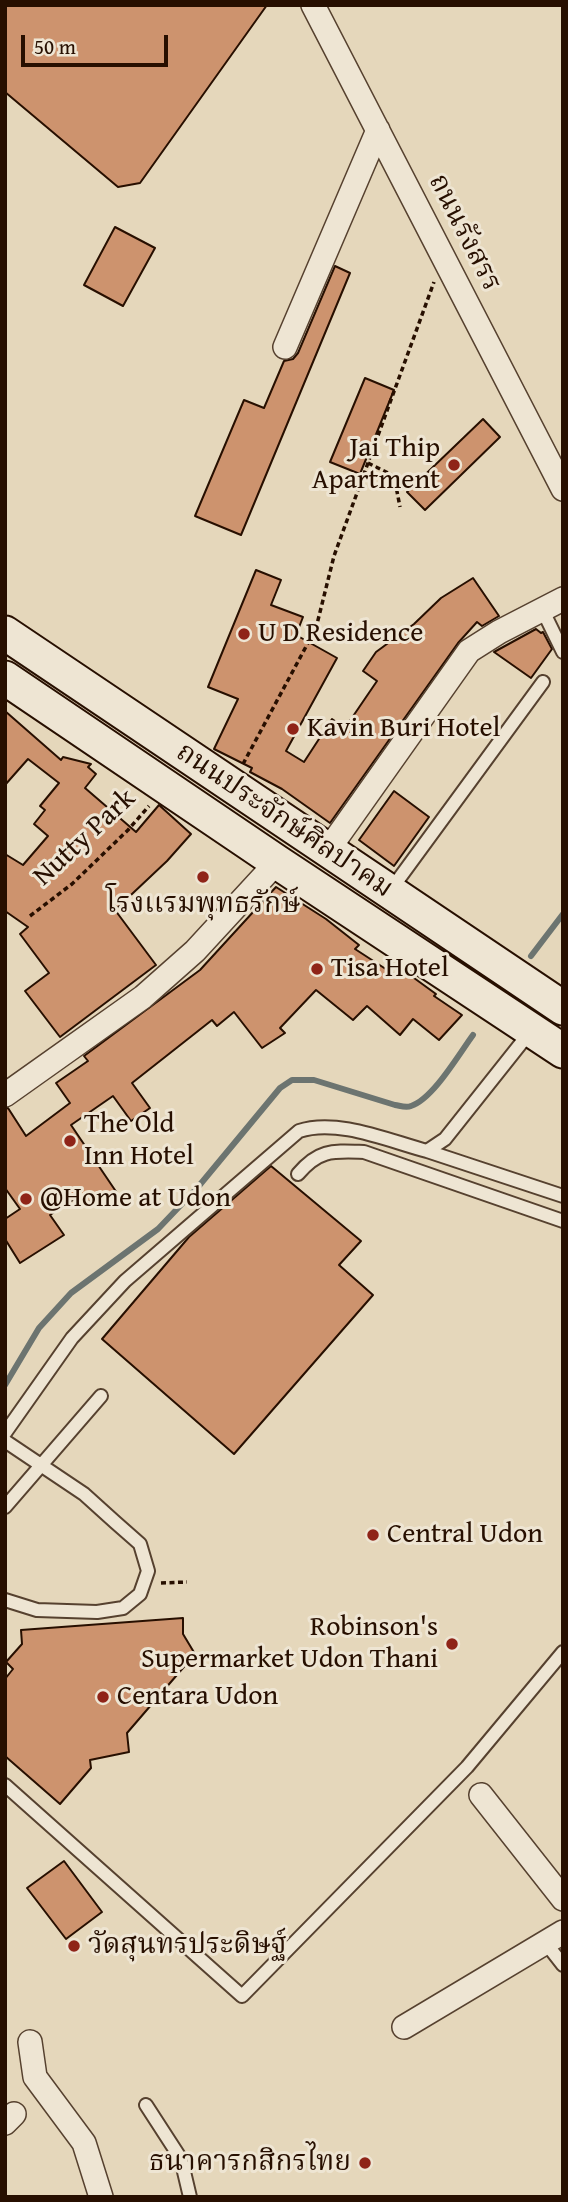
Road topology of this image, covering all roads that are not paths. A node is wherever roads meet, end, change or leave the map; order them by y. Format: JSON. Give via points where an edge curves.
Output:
{"nodes":[{"id":1,"x":313,"y":5,"type":"edge"},
{"id":2,"x":378,"y":130,"type":"junction"},
{"id":3,"x":285,"y":347,"type":"dead end"},
{"id":4,"x":563,"y":489,"type":"edge"},
{"id":5,"x":563,"y":599,"type":"edge"},
{"id":6,"x":542,"y":609,"type":"junction"},
{"id":7,"x":8,"y":640,"type":"edge"},
{"id":8,"x":563,"y":652,"type":"edge"},
{"id":9,"x":5,"y":678,"type":"edge"},
{"id":10,"x":543,"y":682,"type":"dead end"},
{"id":11,"x":298,"y":830,"type":"junction"},
{"id":12,"x":328,"y":850,"type":"junction"},
{"id":13,"x":277,"y":862,"type":"junction"},
{"id":14,"x":390,"y":892,"type":"junction"},
{"id":15,"x":558,"y":1005,"type":"edge"},
{"id":16,"x":531,"y":1031,"type":"junction"},
{"id":17,"x":563,"y":1051,"type":"edge"},
{"id":18,"x":5,"y":1095,"type":"edge"},
{"id":19,"x":427,"y":1151,"type":"junction"},
{"id":20,"x":298,"y":1174,"type":"dead end"},
{"id":21,"x":563,"y":1196,"type":"edge"},
{"id":22,"x":563,"y":1222,"type":"edge"},
{"id":23,"x":100,"y":1396,"type":"dead end"},
{"id":24,"x":5,"y":1433,"type":"edge"},
{"id":25,"x":5,"y":1441,"type":"edge"},
{"id":26,"x":41,"y":1464,"type":"junction"},
{"id":27,"x":5,"y":1507,"type":"edge"},
{"id":28,"x":5,"y":1600,"type":"edge"},
{"id":29,"x":563,"y":1652,"type":"edge"},
{"id":30,"x":5,"y":1785,"type":"edge"},
{"id":31,"x":481,"y":1795,"type":"dead end"},
{"id":32,"x":563,"y":1899,"type":"edge"},
{"id":33,"x":554,"y":1937,"type":"edge"},
{"id":34,"x":563,"y":1965,"type":"edge"},
{"id":35,"x":404,"y":2027,"type":"dead end"},
{"id":36,"x":30,"y":2042,"type":"dead end"},
{"id":37,"x":146,"y":2105,"type":"dead end"},
{"id":38,"x":101,"y":2197,"type":"edge"},
{"id":39,"x":190,"y":2197,"type":"edge"}],
"edges":[{"from":1,"to":2,"type":"street","name":"ถนนรังสรร"},
{"from":2,"to":3,"type":"street"},
{"from":2,"to":4,"type":"street","name":"ถนนรังสรร"},
{"from":5,"to":6,"type":"street"},
{"from":6,"to":8,"type":"lane"},
{"from":6,"to":12,"type":"street","via":[[469,651]]},
{"from":7,"to":11,"type":"street","name":"ถนนประจักษ์ศิลปาคม"},
{"from":9,"to":13,"type":"street","name":"ถนนประจักษ์ศิลปาคม"},
{"from":10,"to":14,"type":"lane"},
{"from":11,"to":12,"type":"street","name":"ถนนประจักษ์ศิลปาคม"},
{"from":11,"to":13,"type":"street"},
{"from":12,"to":14,"type":"street","name":"ถนนประจักษ์ศิลปาคม"},
{"from":13,"to":16,"type":"street","name":"ถนนประจักษ์ศิลปาคม"},
{"from":13,"to":18,"type":"street","via":[[195,951],[143,997]]},
{"from":14,"to":15,"type":"street","name":"ถนนประจักษ์ศิลปาคม"},
{"from":15,"to":16,"type":"street"},
{"from":16,"to":17,"type":"street","name":"ถนนประจักษ์ศิลปาคม"},
{"from":16,"to":19,"type":"lane","via":[[445,1139]]},
{"from":19,"to":21,"type":"lane"},
{"from":19,"to":24,"type":"lane","via":[[347,1129],[319,1126],[299,1131],[125,1282],[72,1338]]},
{"from":20,"to":22,"type":"lane","via":[[318,1155],[364,1152]]},
{"from":23,"to":26,"type":"lane"},
{"from":25,"to":26,"type":"lane"},
{"from":26,"to":27,"type":"lane"},
{"from":26,"to":28,"type":"lane","via":[[84,1494],[140,1544],[148,1571],[140,1594],[123,1608],[37,1610]]},
{"from":29,"to":30,"type":"lane","via":[[467,1767],[242,1996]]},
{"from":31,"to":32,"type":"street"},
{"from":33,"to":34,"type":"lane"},
{"from":33,"to":35,"type":"street"},
{"from":36,"to":38,"type":"street","via":[[35,2077],[84,2143]]},
{"from":37,"to":39,"type":"lane","via":[[181,2159]]}]}
